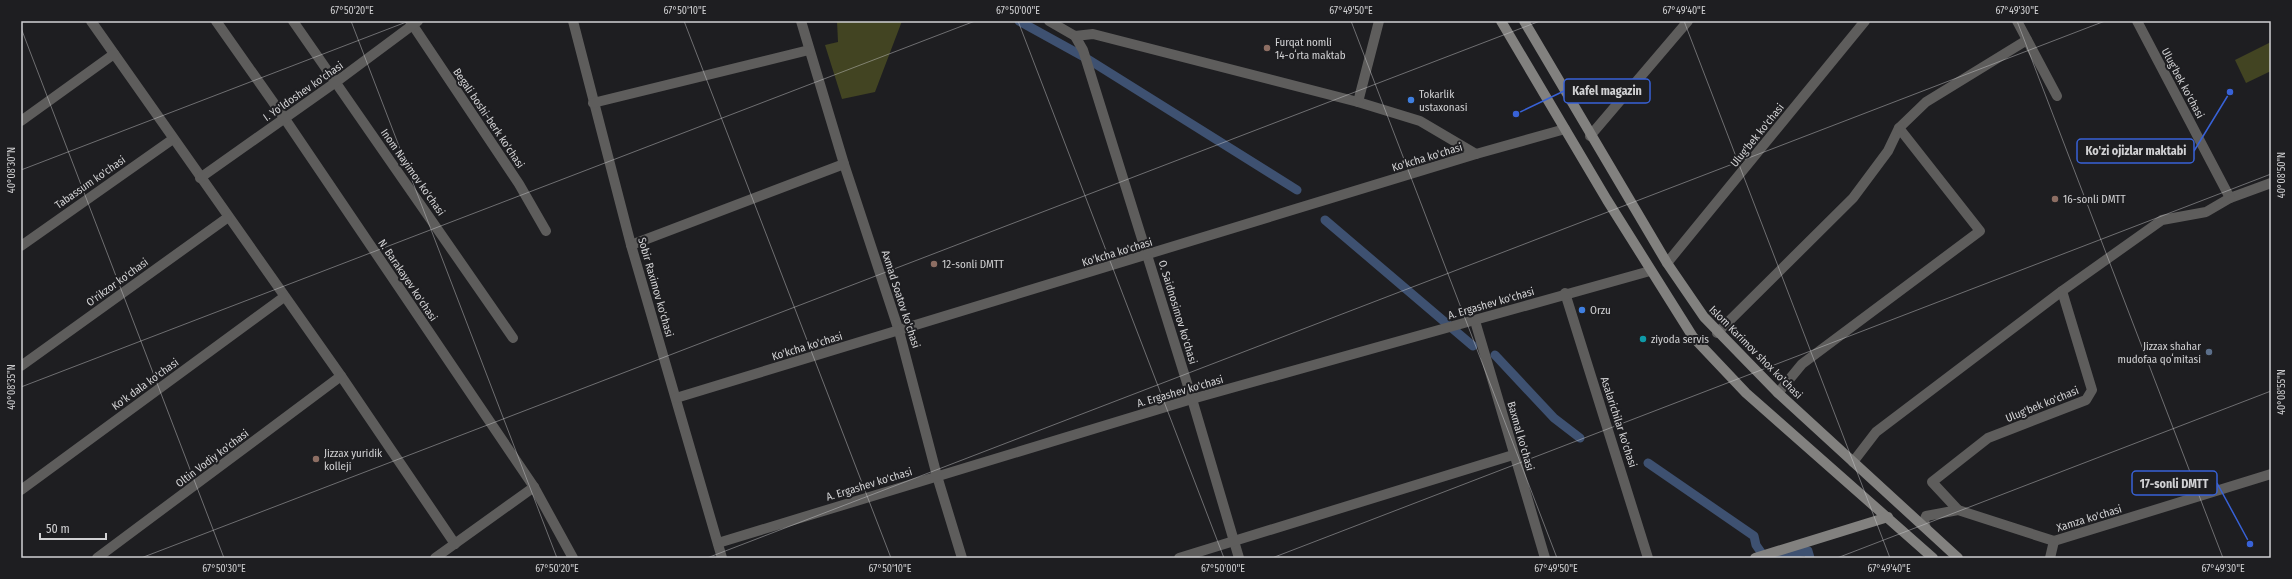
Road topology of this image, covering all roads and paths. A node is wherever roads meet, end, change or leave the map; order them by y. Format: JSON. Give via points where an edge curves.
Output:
{"nodes":[{"id":1,"x":91,"y":21,"type":"edge"},
{"id":2,"x":216,"y":21,"type":"edge"},
{"id":3,"x":293,"y":21,"type":"edge"},
{"id":4,"x":573,"y":21,"type":"edge"},
{"id":5,"x":801,"y":21,"type":"edge"},
{"id":6,"x":1048,"y":21,"type":"edge"},
{"id":7,"x":1379,"y":21,"type":"edge"},
{"id":8,"x":1501,"y":21,"type":"edge"},
{"id":9,"x":1524,"y":21,"type":"edge"},
{"id":10,"x":1688,"y":21,"type":"edge"},
{"id":11,"x":1865,"y":21,"type":"edge"},
{"id":12,"x":2017,"y":21,"type":"edge"},
{"id":13,"x":2137,"y":21,"type":"edge"},
{"id":14,"x":413,"y":22,"type":"edge"},
{"id":15,"x":1075,"y":36,"type":"junction"},
{"id":16,"x":2027,"y":40,"type":"junction"},
{"id":17,"x":809,"y":50,"type":"junction"},
{"id":18,"x":114,"y":54,"type":"junction"},
{"id":19,"x":336,"y":82,"type":"junction"},
{"id":20,"x":2057,"y":96,"type":"dead end"},
{"id":21,"x":1358,"y":102,"type":"junction"},
{"id":22,"x":593,"y":103,"type":"junction"},
{"id":23,"x":285,"y":119,"type":"junction"},
{"id":24,"x":21,"y":121,"type":"edge"},
{"id":25,"x":1899,"y":128,"type":"junction"},
{"id":26,"x":1566,"y":129,"type":"junction"},
{"id":27,"x":1590,"y":136,"type":"junction"},
{"id":28,"x":173,"y":139,"type":"junction"},
{"id":29,"x":1476,"y":154,"type":"junction"},
{"id":30,"x":844,"y":164,"type":"junction"},
{"id":31,"x":200,"y":178,"type":"junction"},
{"id":32,"x":2271,"y":183,"type":"edge"},
{"id":33,"x":2230,"y":198,"type":"junction"},
{"id":34,"x":228,"y":218,"type":"junction"},
{"id":35,"x":546,"y":231,"type":"dead end"},
{"id":36,"x":631,"y":245,"type":"junction"},
{"id":37,"x":21,"y":246,"type":"edge"},
{"id":38,"x":1148,"y":255,"type":"junction"},
{"id":39,"x":1667,"y":263,"type":"junction"},
{"id":40,"x":1650,"y":271,"type":"junction"},
{"id":41,"x":2062,"y":291,"type":"junction"},
{"id":42,"x":1566,"y":293,"type":"junction"},
{"id":43,"x":284,"y":297,"type":"junction"},
{"id":44,"x":1475,"y":321,"type":"junction"},
{"id":45,"x":899,"y":331,"type":"junction"},
{"id":46,"x":1717,"y":333,"type":"junction"},
{"id":47,"x":513,"y":338,"type":"dead end"},
{"id":48,"x":21,"y":366,"type":"edge"},
{"id":49,"x":341,"y":376,"type":"junction"},
{"id":50,"x":1778,"y":393,"type":"junction"},
{"id":51,"x":676,"y":398,"type":"junction"},
{"id":52,"x":1192,"y":399,"type":"junction"},
{"id":53,"x":1513,"y":455,"type":"junction"},
{"id":54,"x":1853,"y":462,"type":"junction"},
{"id":55,"x":2271,"y":474,"type":"edge"},
{"id":56,"x":937,"y":476,"type":"junction"},
{"id":57,"x":534,"y":487,"type":"junction"},
{"id":58,"x":21,"y":490,"type":"edge"},
{"id":59,"x":1958,"y":510,"type":"junction"},
{"id":60,"x":1888,"y":518,"type":"junction"},
{"id":61,"x":1926,"y":528,"type":"junction"},
{"id":62,"x":1234,"y":541,"type":"junction"},
{"id":63,"x":2054,"y":541,"type":"junction"},
{"id":64,"x":718,"y":543,"type":"junction"},
{"id":65,"x":455,"y":544,"type":"junction"},
{"id":66,"x":1761,"y":556,"type":"edge"},
{"id":67,"x":96,"y":558,"type":"edge"},
{"id":68,"x":435,"y":558,"type":"edge"},
{"id":69,"x":573,"y":558,"type":"edge"},
{"id":70,"x":722,"y":558,"type":"edge"},
{"id":71,"x":962,"y":558,"type":"edge"},
{"id":72,"x":1179,"y":558,"type":"edge"},
{"id":73,"x":1239,"y":558,"type":"edge"},
{"id":74,"x":1545,"y":558,"type":"edge"},
{"id":75,"x":1648,"y":558,"type":"edge"},
{"id":76,"x":1934,"y":558,"type":"edge"},
{"id":77,"x":1958,"y":558,"type":"edge"},
{"id":78,"x":2050,"y":558,"type":"edge"}],
"edges":[{"from":1,"to":18,"type":"street"},
{"from":2,"to":23,"type":"street","name":"N. Barakayev ko'chasi"},
{"from":3,"to":19,"type":"street","name":"Inom Nayimov ko'chasi"},
{"from":4,"to":22,"type":"street","name":"Sobir Raximov ko'chasi"},
{"from":5,"to":17,"type":"street","name":"Axmad Soatov ko'chasi"},
{"from":6,"to":15,"type":"street"},
{"from":7,"to":21,"type":"street"},
{"from":8,"to":26,"type":"main road"},
{"from":9,"to":27,"type":"main road","name":"Islom Karimov shox ko'chasi"},
{"from":10,"to":27,"type":"street"},
{"from":11,"to":39,"type":"street","name":"Ulug'bek ko'chasi"},
{"from":12,"to":16,"type":"street"},
{"from":13,"to":33,"type":"street","name":"Ulug'bek ko'chasi"},
{"from":14,"to":19,"type":"street","name":"I. Yo'ldoshev ko'chasi"},
{"from":14,"to":35,"type":"street","name":"Begali boshi-berk ko'chasi","via":[[519,184]]},
{"from":15,"to":21,"type":"street","via":[[1093,34]]},
{"from":15,"to":38,"type":"street","name":"O. Saidnosimov ko'chasi","via":[[1084,50]]},
{"from":16,"to":20,"type":"street"},
{"from":16,"to":25,"type":"street","via":[[1926,102]]},
{"from":17,"to":22,"type":"street"},
{"from":17,"to":30,"type":"street","name":"Axmad Soatov ko'chasi"},
{"from":18,"to":24,"type":"street"},
{"from":18,"to":28,"type":"street"},
{"from":19,"to":23,"type":"street","name":"I. Yo'ldoshev ko'chasi"},
{"from":19,"to":47,"type":"street","name":"Inom Nayimov ko'chasi"},
{"from":21,"to":29,"type":"street","via":[[1420,121]]},
{"from":22,"to":36,"type":"street","name":"Sobir Raximov ko'chasi"},
{"from":23,"to":31,"type":"street","name":"I. Yo'ldoshev ko'chasi"},
{"from":23,"to":57,"type":"street","name":"N. Barakayev ko'chasi"},
{"from":25,"to":46,"type":"street","via":[[1888,151],[1853,198]]},
{"from":25,"to":50,"type":"street","via":[[1980,231],[1802,364]]},
{"from":26,"to":29,"type":"street","name":"Ko'kcha ko'chasi"},
{"from":26,"to":40,"type":"main road"},
{"from":27,"to":39,"type":"main road","name":"Islom Karimov shox ko'chasi"},
{"from":28,"to":31,"type":"street"},
{"from":28,"to":37,"type":"street","name":"Tabassum ko'chasi"},
{"from":29,"to":38,"type":"street","name":"Ko'kcha ko'chasi"},
{"from":30,"to":36,"type":"street"},
{"from":30,"to":45,"type":"street","name":"Axmad Soatov ko'chasi"},
{"from":31,"to":34,"type":"street"},
{"from":32,"to":33,"type":"street"},
{"from":33,"to":41,"type":"street","via":[[2206,212],[2162,220]]},
{"from":34,"to":43,"type":"street"},
{"from":34,"to":48,"type":"street","name":"O'rikzor ko'chasi"},
{"from":36,"to":51,"type":"street","name":"Sobir Raximov ko'chasi"},
{"from":38,"to":45,"type":"street","name":"Ko'kcha ko'chasi"},
{"from":38,"to":52,"type":"street","name":"O. Saidnosimov ko'chasi"},
{"from":39,"to":46,"type":"main road","name":"Islom Karimov shox ko'chasi","via":[[1695,306]]},
{"from":40,"to":42,"type":"street","name":"A. Ergashev ko'chasi"},
{"from":40,"to":60,"type":"main road","via":[[1693,337],[1746,393]]},
{"from":41,"to":54,"type":"street","via":[[1876,432]]},
{"from":41,"to":59,"type":"street","name":"Ulug'bek ko'chasi","via":[[2092,390],[2090,396],[2086,400],[1988,438],[1932,482]]},
{"from":42,"to":44,"type":"street","name":"A. Ergashev ko'chasi"},
{"from":42,"to":75,"type":"street","name":"Asalarichilar ko'chasi"},
{"from":43,"to":49,"type":"street"},
{"from":43,"to":58,"type":"street","name":"Ko'k dala ko'chasi"},
{"from":44,"to":52,"type":"street","name":"A. Ergashev ko'chasi"},
{"from":44,"to":53,"type":"street","name":"Baxmal ko'chasi"},
{"from":45,"to":51,"type":"street","name":"Ko'kcha ko'chasi"},
{"from":45,"to":56,"type":"street","name":"Axmad Soatov ko'chasi"},
{"from":46,"to":50,"type":"main road","name":"Islom Karimov shox ko'chasi"},
{"from":49,"to":65,"type":"street"},
{"from":49,"to":67,"type":"street","name":"Oltin Vodiy ko'chasi"},
{"from":50,"to":54,"type":"main road","name":"Islom Karimov shox ko'chasi"},
{"from":51,"to":64,"type":"street","name":"Sobir Raximov ko'chasi"},
{"from":52,"to":56,"type":"street","name":"A. Ergashev ko'chasi"},
{"from":52,"to":62,"type":"street","name":"O. Saidnosimov ko'chasi"},
{"from":53,"to":62,"type":"street"},
{"from":53,"to":74,"type":"street","name":"Baxmal ko'chasi"},
{"from":54,"to":61,"type":"main road","name":"Islom Karimov shox ko'chasi"},
{"from":55,"to":63,"type":"street","name":"Xamza ko'chasi"},
{"from":56,"to":64,"type":"street","name":"A. Ergashev ko'chasi"},
{"from":56,"to":71,"type":"street","name":"Axmad Soatov ko'chasi"},
{"from":57,"to":65,"type":"street"},
{"from":57,"to":69,"type":"street","name":"N. Barakayev ko'chasi"},
{"from":59,"to":61,"type":"street","name":"Xamza ko'chasi","via":[[1926,516]]},
{"from":59,"to":63,"type":"street","name":"Xamza ko'chasi"},
{"from":60,"to":66,"type":"main road"},
{"from":60,"to":76,"type":"main road"},
{"from":61,"to":77,"type":"main road","name":"Islom Karimov shox ko'chasi"},
{"from":62,"to":72,"type":"street"},
{"from":62,"to":73,"type":"street","name":"O. Saidnosimov ko'chasi"},
{"from":63,"to":78,"type":"street"},
{"from":64,"to":70,"type":"street","name":"Sobir Raximov ko'chasi"},
{"from":65,"to":68,"type":"street"}]}
